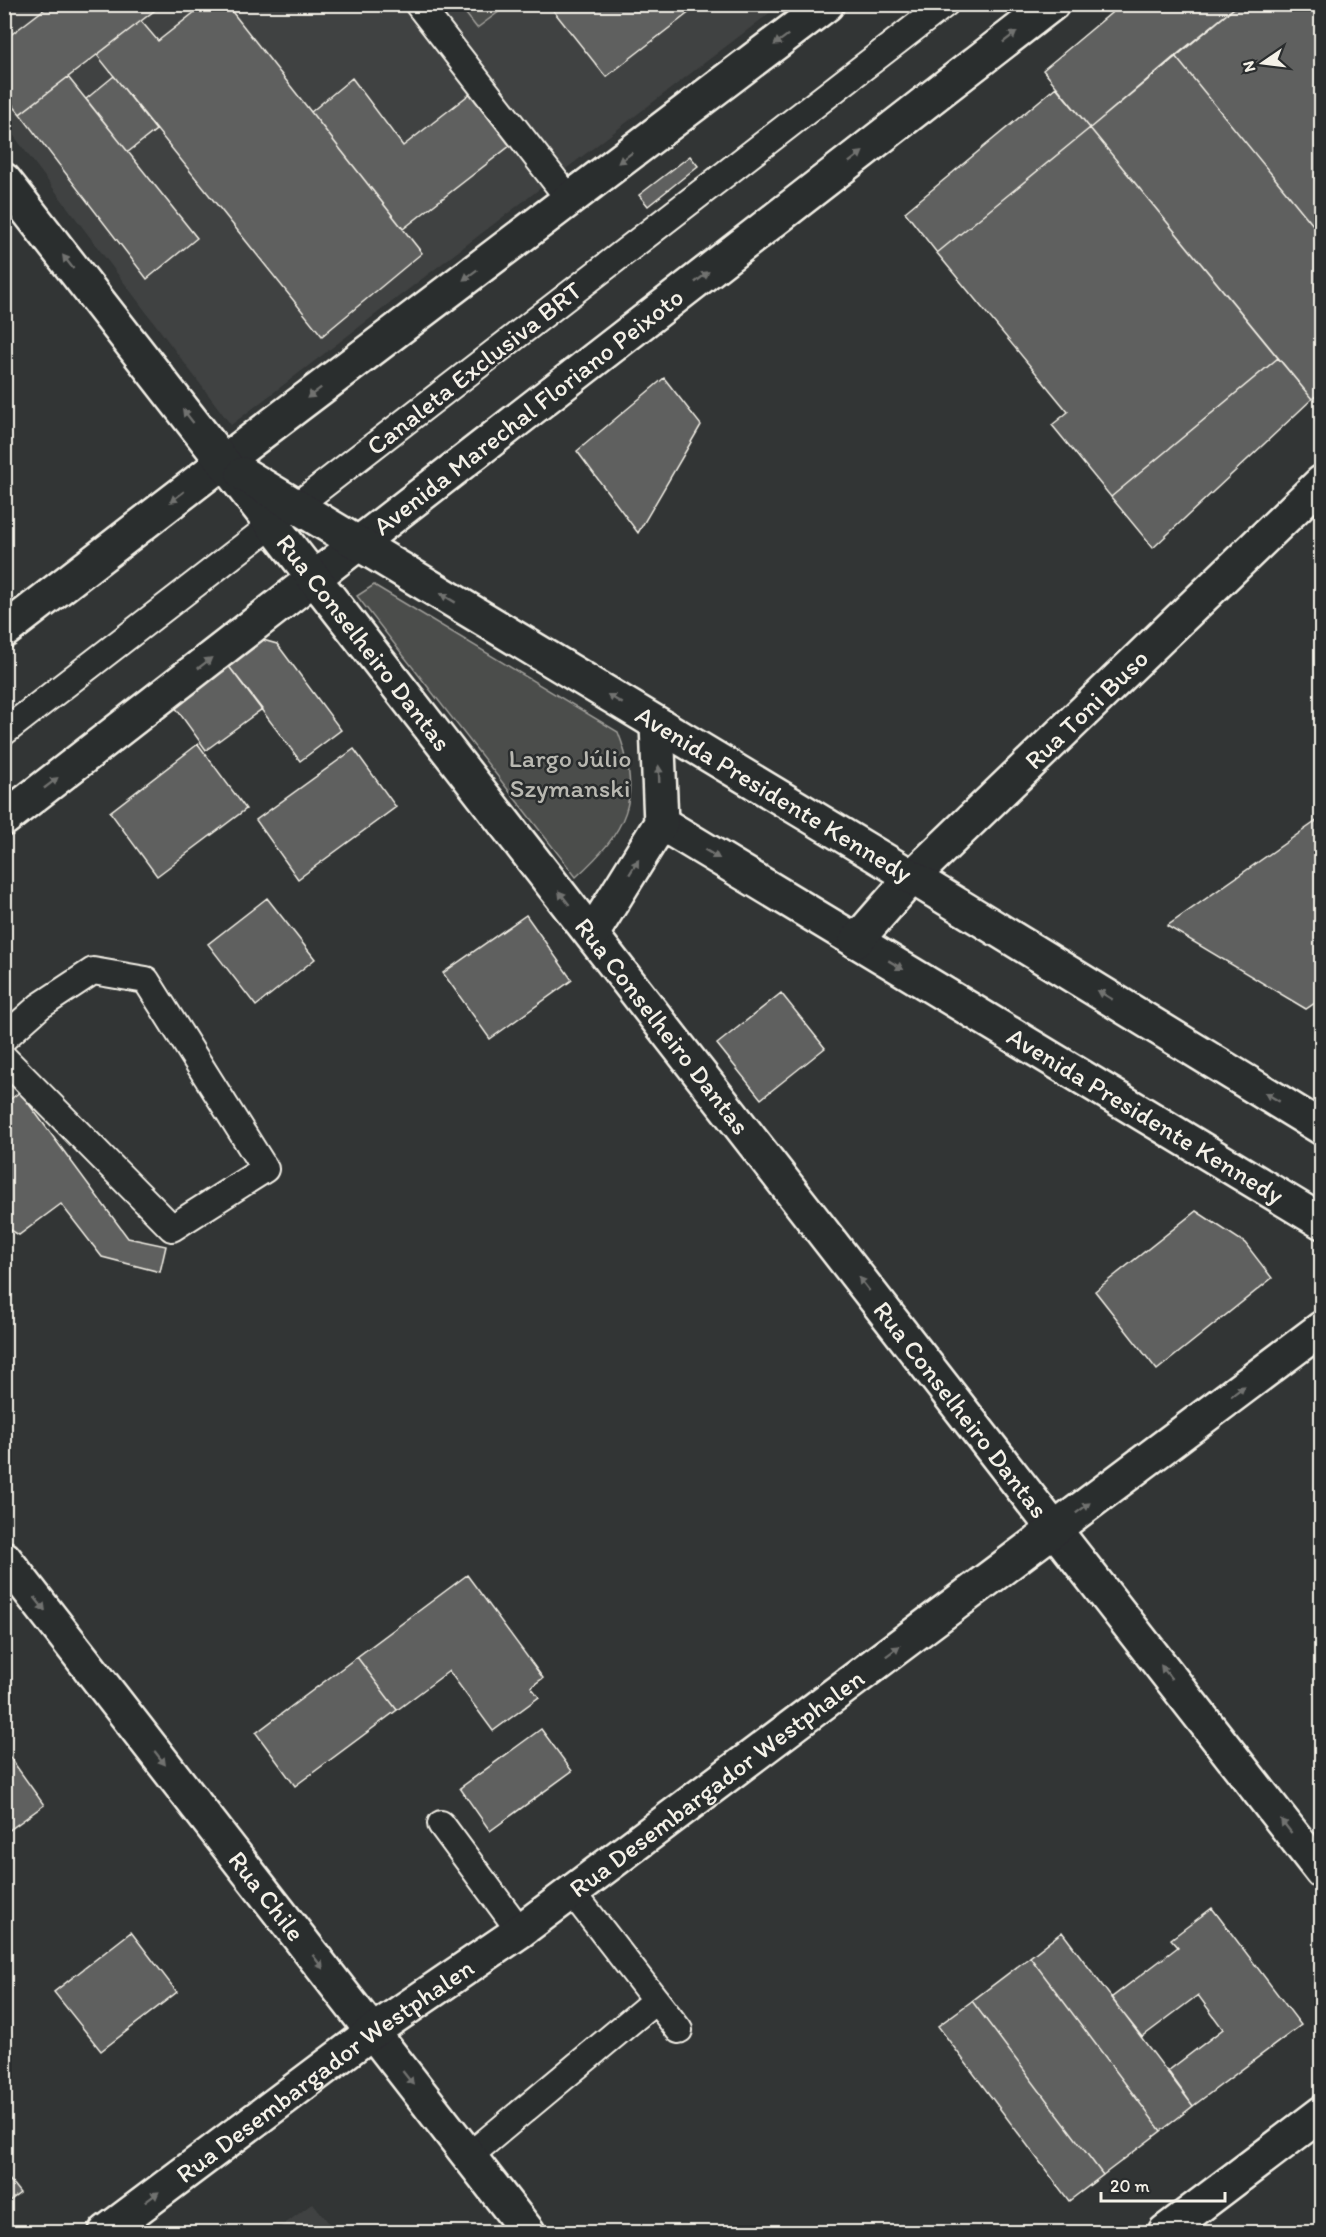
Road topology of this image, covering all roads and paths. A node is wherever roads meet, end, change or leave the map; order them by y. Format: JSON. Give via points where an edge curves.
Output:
{"nodes":[{"id":1,"x":418,"y":4,"type":"edge"},
{"id":2,"x":827,"y":4,"type":"edge"},
{"id":3,"x":945,"y":4,"type":"edge"},
{"id":4,"x":1052,"y":4,"type":"edge"},
{"id":5,"x":4,"y":180,"type":"edge"},
{"id":6,"x":570,"y":200,"type":"junction"},
{"id":7,"x":224,"y":462,"type":"junction"},
{"id":8,"x":1322,"y":482,"type":"edge"},
{"id":9,"x":284,"y":515,"type":"junction"},
{"id":10,"x":358,"y":544,"type":"junction"},
{"id":11,"x":314,"y":579,"type":"junction"},
{"id":12,"x":4,"y":631,"type":"edge"},
{"id":13,"x":657,"y":724,"type":"junction"},
{"id":14,"x":4,"y":732,"type":"edge"},
{"id":15,"x":4,"y":819,"type":"edge"},
{"id":16,"x":662,"y":823,"type":"junction"},
{"id":17,"x":912,"y":877,"type":"junction"},
{"id":18,"x":592,"y":934,"type":"junction"},
{"id":19,"x":856,"y":941,"type":"junction"},
{"id":20,"x":4,"y":1038,"type":"edge"},
{"id":21,"x":4,"y":1058,"type":"edge"},
{"id":22,"x":1322,"y":1128,"type":"edge"},
{"id":23,"x":1322,"y":1222,"type":"edge"},
{"id":24,"x":1322,"y":1328,"type":"edge"},
{"id":25,"x":1054,"y":1529,"type":"junction"},
{"id":26,"x":4,"y":1558,"type":"edge"},
{"id":27,"x":441,"y":1824,"type":"dead end"},
{"id":28,"x":1322,"y":1872,"type":"edge"},
{"id":29,"x":572,"y":1892,"type":"junction"},
{"id":30,"x":520,"y":1931,"type":"junction"},
{"id":31,"x":656,"y":2000,"type":"junction"},
{"id":32,"x":678,"y":2030,"type":"dead end"},
{"id":33,"x":372,"y":2032,"type":"junction"},
{"id":34,"x":1322,"y":2113,"type":"edge"},
{"id":35,"x":469,"y":2156,"type":"junction"},
{"id":36,"x":106,"y":2232,"type":"edge"},
{"id":37,"x":528,"y":2232,"type":"edge"},
{"id":38,"x":1166,"y":2232,"type":"edge"}],
"edges":[{"from":1,"to":6,"type":"lane"},
{"from":2,"to":6,"type":"main road","one_way":true},
{"from":3,"to":9,"type":"lane","name":"Canaleta Exclusiva BRT"},
{"from":10,"to":4,"type":"main road","name":"Avenida Marechal Floriano Peixoto","one_way":true},
{"from":7,"to":5,"type":"main road","name":"Rua Conselheiro Dantas","one_way":true},
{"from":6,"to":7,"type":"main road","one_way":true},
{"from":7,"to":9,"type":"main road","name":"Rua Conselheiro Dantas"},
{"from":7,"to":12,"type":"main road","one_way":true},
{"from":8,"to":17,"type":"main road","name":"Rua Toni Buso"},
{"from":9,"to":10,"type":"main road","name":"Avenida Presidente Kennedy"},
{"from":9,"to":11,"type":"main road","name":"Rua Conselheiro Dantas"},
{"from":9,"to":14,"type":"lane","name":"Canaleta Exclusiva BRT"},
{"from":10,"to":11,"type":"main road","name":"Avenida Marechal Floriano Peixoto"},
{"from":13,"to":10,"type":"main road","name":"Avenida Presidente Kennedy","one_way":true},
{"from":15,"to":11,"type":"main road","name":"Avenida Marechal Floriano Peixoto","one_way":true},
{"from":18,"to":11,"type":"main road","name":"Rua Conselheiro Dantas","one_way":true},
{"from":16,"to":13,"type":"main road","one_way":true},
{"from":13,"to":17,"type":"main road","name":"Avenida Presidente Kennedy"},
{"from":18,"to":16,"type":"main road","one_way":true},
{"from":16,"to":19,"type":"main road","name":"Avenida Presidente Kennedy","one_way":true},
{"from":17,"to":19,"type":"main road","name":"Rua Toni Buso"},
{"from":22,"to":17,"type":"main road","name":"Avenida Presidente Kennedy","one_way":true},
{"from":25,"to":18,"type":"main road","name":"Rua Conselheiro Dantas","one_way":true},
{"from":19,"to":23,"type":"main road","name":"Avenida Presidente Kennedy","one_way":true},
{"from":20,"to":21,"type":"lane","via":[[40,1006],[93,971],[146,980],[265,1169],[172,1228]]},
{"from":25,"to":24,"type":"main road","name":"Rua Desembargador Westphalen","one_way":true},
{"from":28,"to":25,"type":"main road","name":"Rua Conselheiro Dantas","one_way":true},
{"from":29,"to":25,"type":"main road","name":"Rua Desembargador Westphalen","one_way":true},
{"from":26,"to":33,"type":"main road","name":"Rua Chile","one_way":true},
{"from":27,"to":30,"type":"lane"},
{"from":29,"to":30,"type":"main road","name":"Rua Desembargador Westphalen"},
{"from":29,"to":31,"type":"lane"},
{"from":30,"to":33,"type":"main road","name":"Rua Desembargador Westphalen"},
{"from":31,"to":32,"type":"lane"},
{"from":31,"to":35,"type":"lane"},
{"from":33,"to":35,"type":"main road","name":"Rua Chile","one_way":true},
{"from":36,"to":33,"type":"main road","name":"Rua Desembargador Westphalen","one_way":true},
{"from":34,"to":38,"type":"main road"},
{"from":35,"to":37,"type":"main road","name":"Rua Chile"}]}
